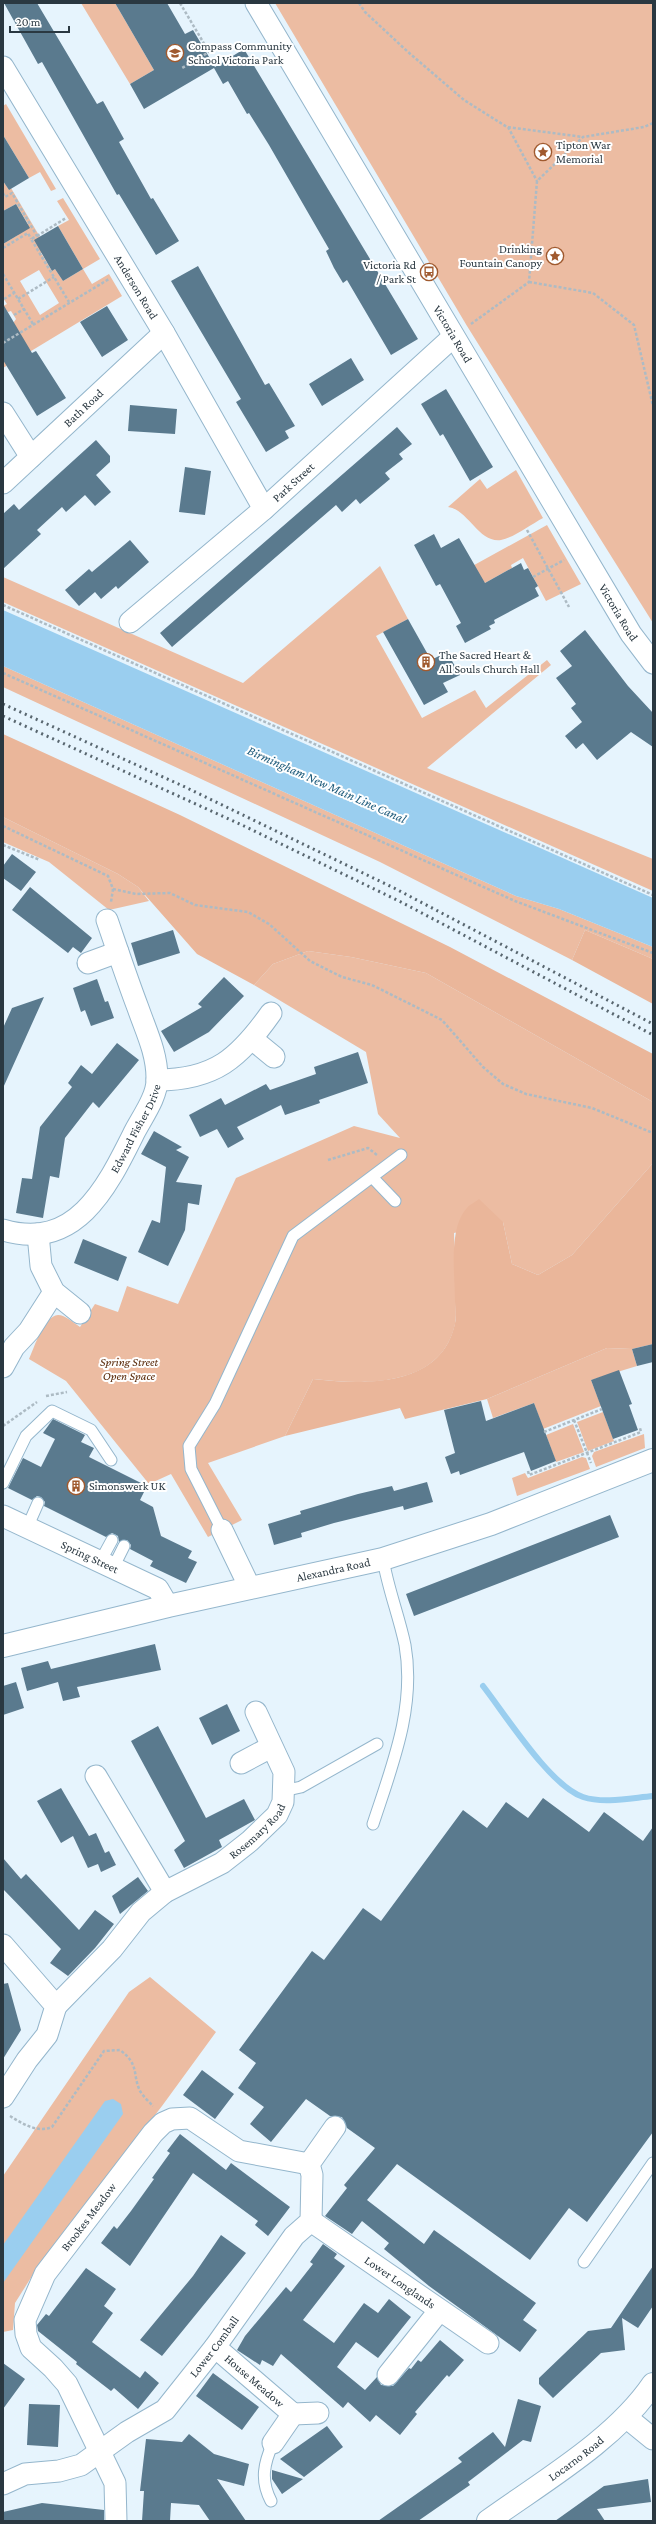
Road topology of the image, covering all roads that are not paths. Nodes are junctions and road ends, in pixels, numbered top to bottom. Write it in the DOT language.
graph roads {
  1 [pos="256,3"];
  2 [pos="3,67"];
  3 [pos="164,333"];
  4 [pos="452,337"];
  5 [pos="3,413"];
  6 [pos="31,457"];
  7 [pos="3,483"];
  8 [pos="264,509"];
  9 [pos="130,622"];
  10 [pos="653,663"];
  11 [pos="107,920"];
  12 [pos="118,952"];
  13 [pos="88,963"];
  14 [pos="271,1014"];
  15 [pos="252,1039"];
  16 [pos="274,1057"];
  17 [pos="158,1080"];
  18 [pos="401,1155"];
  19 [pos="372,1177"];
  20 [pos="394,1201"];
  21 [pos="3,1230"];
  22 [pos="38,1234"];
  23 [pos="54,1292"];
  24 [pos="80,1313"];
  25 [pos="3,1367"];
  26 [pos="111,1460"];
  27 [pos="653,1460"];
  28 [pos="3,1483"];
  29 [pos="38,1503"];
  30 [pos="3,1516"];
  31 [pos="27,1528"];
  32 [pos="222,1530"];
  33 [pos="112,1540"];
  34 [pos="124,1546"];
  35 [pos="383,1560"];
  36 [pos="107,1565"];
  37 [pos="250,1588"];
  38 [pos="168,1606"];
  39 [pos="3,1646"];
  40 [pos="256,1712"];
  41 [pos="377,1744"];
  42 [pos="271,1747"];
  43 [pos="240,1763"];
  44 [pos="96,1776"];
  45 [pos="283,1790"];
  46 [pos="373,1824"];
  47 [pos="165,1892"];
  48 [pos="3,1945"];
  49 [pos="56,2006"];
  50 [pos="3,2097"];
  51 [pos="336,2127"];
  52 [pos="309,2164"];
  53 [pos="653,2164"];
  54 [pos="311,2221"];
  55 [pos="584,2262"];
  56 [pos="438,2311"];
  57 [pos="488,2344"];
  58 [pos="215,2347"];
  59 [pos="388,2375"];
  60 [pos="653,2384"];
  61 [pos="318,2412"];
  62 [pos="293,2414"];
  63 [pos="626,2417"];
  64 [pos="653,2439"];
  65 [pos="273,2443"];
  66 [pos="99,2453"];
  67 [pos="3,2484"];
  68 [pos="272,2501"];
  69 [pos="116,2521"];
  70 [pos="488,2521"];
  1 -- 4 [label="street, Victoria Road"];
  2 -- 3 [label="street, Anderson Road"];
  3 -- 6 [label="street, Bath Road"];
  3 -- 8 [label="street, Anderson Road"];
  4 -- 8 [label="street, Park Street"];
  4 -- 10 [label="street, Victoria Road"];
  5 -- 6 [label="street"];
  6 -- 7 [label="street, Bath Road"];
  8 -- 9 [label="street, Park Street"];
  11 -- 12 [label="street, Edward Fisher Drive"];
  12 -- 13 [label="street"];
  12 -- 17 [label="street, Edward Fisher Drive"];
  14 -- 15 [label="street"];
  15 -- 16 [label="street"];
  15 -- 17 [label="street"];
  17 -- 22 [label="street, Edward Fisher Drive"];
  18 -- 19 [label="lane"];
  19 -- 20 [label="lane"];
  19 -- 32 [label="lane"];
  21 -- 22 [label="street, Edward Fisher Drive"];
  22 -- 23 [label="street"];
  23 -- 24 [label="street"];
  23 -- 25 [label="street"];
  26 -- 28 [label="lane"];
  27 -- 35 [label="main road, Alexandra Road"];
  29 -- 31 [label="lane"];
  30 -- 31 [label="street, Spring Street"];
  31 -- 36 [label="street, Spring Street"];
  32 -- 37 [label="street"];
  33 -- 36 [label="lane"];
  34 -- 36 [label="lane"];
  35 -- 37 [label="main road, Alexandra Road"];
  35 -- 46 [label="lane"];
  36 -- 38 [label="street, Spring Street"];
  37 -- 38 [label="main road, Alexandra Road"];
  38 -- 39 [label="main road, Alexandra Road"];
  40 -- 42 [label="street, Rosemary Road"];
  41 -- 45 [label="lane"];
  42 -- 43 [label="street"];
  42 -- 45 [label="street, Rosemary Road"];
  44 -- 47 [label="street"];
  45 -- 47 [label="street, Rosemary Road"];
  47 -- 49 [label="street, Rosemary Road"];
  48 -- 49 [label="street"];
  49 -- 50 [label="street"];
  51 -- 52 [label="street"];
  52 -- 54 [label="street"];
  52 -- 66 [label="street, Brookes Meadow"];
  53 -- 55 [label="lane"];
  54 -- 56 [label="street, Lower Longlands"];
  54 -- 58 [label="street, Lower Comball"];
  56 -- 57 [label="street, Lower Longlands"];
  56 -- 59 [label="street"];
  58 -- 62 [label="street, House Meadow"];
  58 -- 66 [label="street, Lower Comball"];
  60 -- 63 [label="main road, Locarno Road"];
  61 -- 62 [label="street, House Meadow"];
  62 -- 65 [label="street, House Meadow"];
  63 -- 64 [label="street"];
  63 -- 70 [label="main road, Locarno Road"];
  65 -- 68 [label="lane"];
  66 -- 67 [label="street, Lower Comball"];
  66 -- 69 [label="street, Brookes Meadow"];
}
